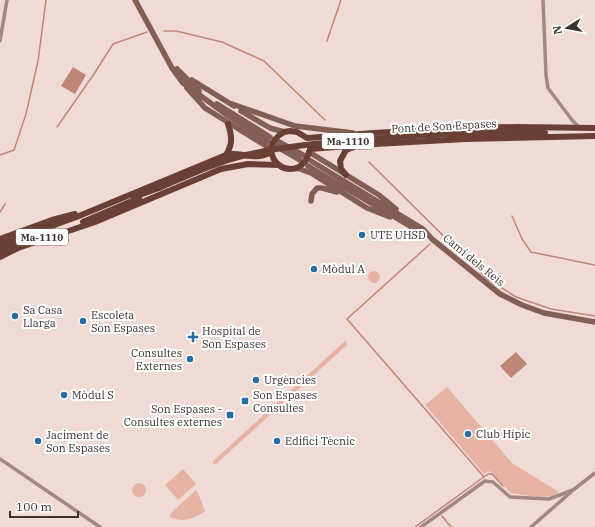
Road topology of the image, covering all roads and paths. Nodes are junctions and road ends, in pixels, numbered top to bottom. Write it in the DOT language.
graph roads {
  1 [pos="7,0"];
  2 [pos="135,0"];
  3 [pos="543,0"];
  4 [pos="0,41"];
  5 [pos="168,60"];
  6 [pos="181,73"];
  7 [pos="183,83"];
  8 [pos="232,104"];
  9 [pos="228,124"];
  10 [pos="581,128"];
  11 [pos="595,129"];
  12 [pos="284,132"];
  13 [pos="545,133"];
  14 [pos="359,134"];
  15 [pos="595,135"];
  16 [pos="304,137"];
  17 [pos="375,144"];
  18 [pos="274,147"];
  19 [pos="306,154"];
  20 [pos="226,155"];
  21 [pos="310,163"];
  22 [pos="278,165"];
  23 [pos="297,168"];
  24 [pos="346,175"];
  25 [pos="158,188"];
  26 [pos="345,195"];
  27 [pos="146,199"];
  28 [pos="311,201"];
  29 [pos="100,207"];
  30 [pos="79,216"];
  31 [pos="402,218"];
  32 [pos="83,222"];
  33 [pos="0,239"];
  34 [pos="0,245"];
  35 [pos="0,251"];
  36 [pos="0,257"];
  37 [pos="595,322"];
  38 [pos="0,458"];
  39 [pos="595,473"];
  40 [pos="573,490"];
  41 [pos="100,527"];
  42 [pos="421,527"];
  43 [pos="531,527"];
  1 -- 4 [label="street"];
  2 -- 5 [label="street"];
  3 -- 10 [label="street"];
  5 -- 6 [label="street"];
  5 -- 7 [label="street"];
  6 -- 7 [label="street"];
  6 -- 8 [label="street"];
  7 -- 9 [label="street"];
  8 -- 12 [label="street"];
  8 -- 14 [label="street"];
  9 -- 18 [label="street"];
  9 -- 20 [label="main road"];
  10 -- 11 [label="main road, Ma-1110"];
  10 -- 14 [label="main road, Ma-1110"];
  11 -- 13 [label="main road, Ma-1110"];
  12 -- 16 [label="main road, Ma-1110"];
  12 -- 18 [label="main road, bridge"];
  13 -- 15 [label="main road, Ma-1110"];
  13 -- 25 [label="main road, Pont de Son Espases / Ma-1110, bridge"];
  14 -- 16 [label="main road, Ma-1110"];
  15 -- 17 [label="main road, Ma-1110"];
  16 -- 19 [label="main road, Ma-1110"];
  17 -- 19 [label="main road, Ma-1110"];
  17 -- 24 [label="main road"];
  18 -- 19 [label="street"];
  18 -- 20 [label="main road, Ma-1110"];
  18 -- 22 [label="main road"];
  19 -- 23 [label="main road, Ma-1110, bridge"];
  19 -- 24 [label="street"];
  20 -- 29 [label="main road, Ma-1110"];
  21 -- 31 [label="street, Camí dels Reis"];
  22 -- 23 [label="main road, Ma-1110"];
  22 -- 27 [label="main road, Ma-1110"];
  23 -- 26 [label="street"];
  24 -- 31 [label="street"];
  25 -- 30 [label="main road, Ma-1110"];
  25 -- 32 [label="main road, Ma-1110"];
  26 -- 28 [label="street"];
  26 -- 31 [label="street"];
  27 -- 32 [label="main road, Ma-1110"];
  27 -- 36 [label="main road"];
  29 -- 30 [label="main road, Ma-1110"];
  29 -- 33 [label="main road"];
  30 -- 34 [label="main road, Ma-1110"];
  31 -- 37 [label="street, Camí dels Reis"];
  32 -- 35 [label="main road, Ma-1110"];
  38 -- 41 [label="street"];
  39 -- 40 [label="street"];
  40 -- 42 [label="street"];
  40 -- 43 [label="street"];
}
